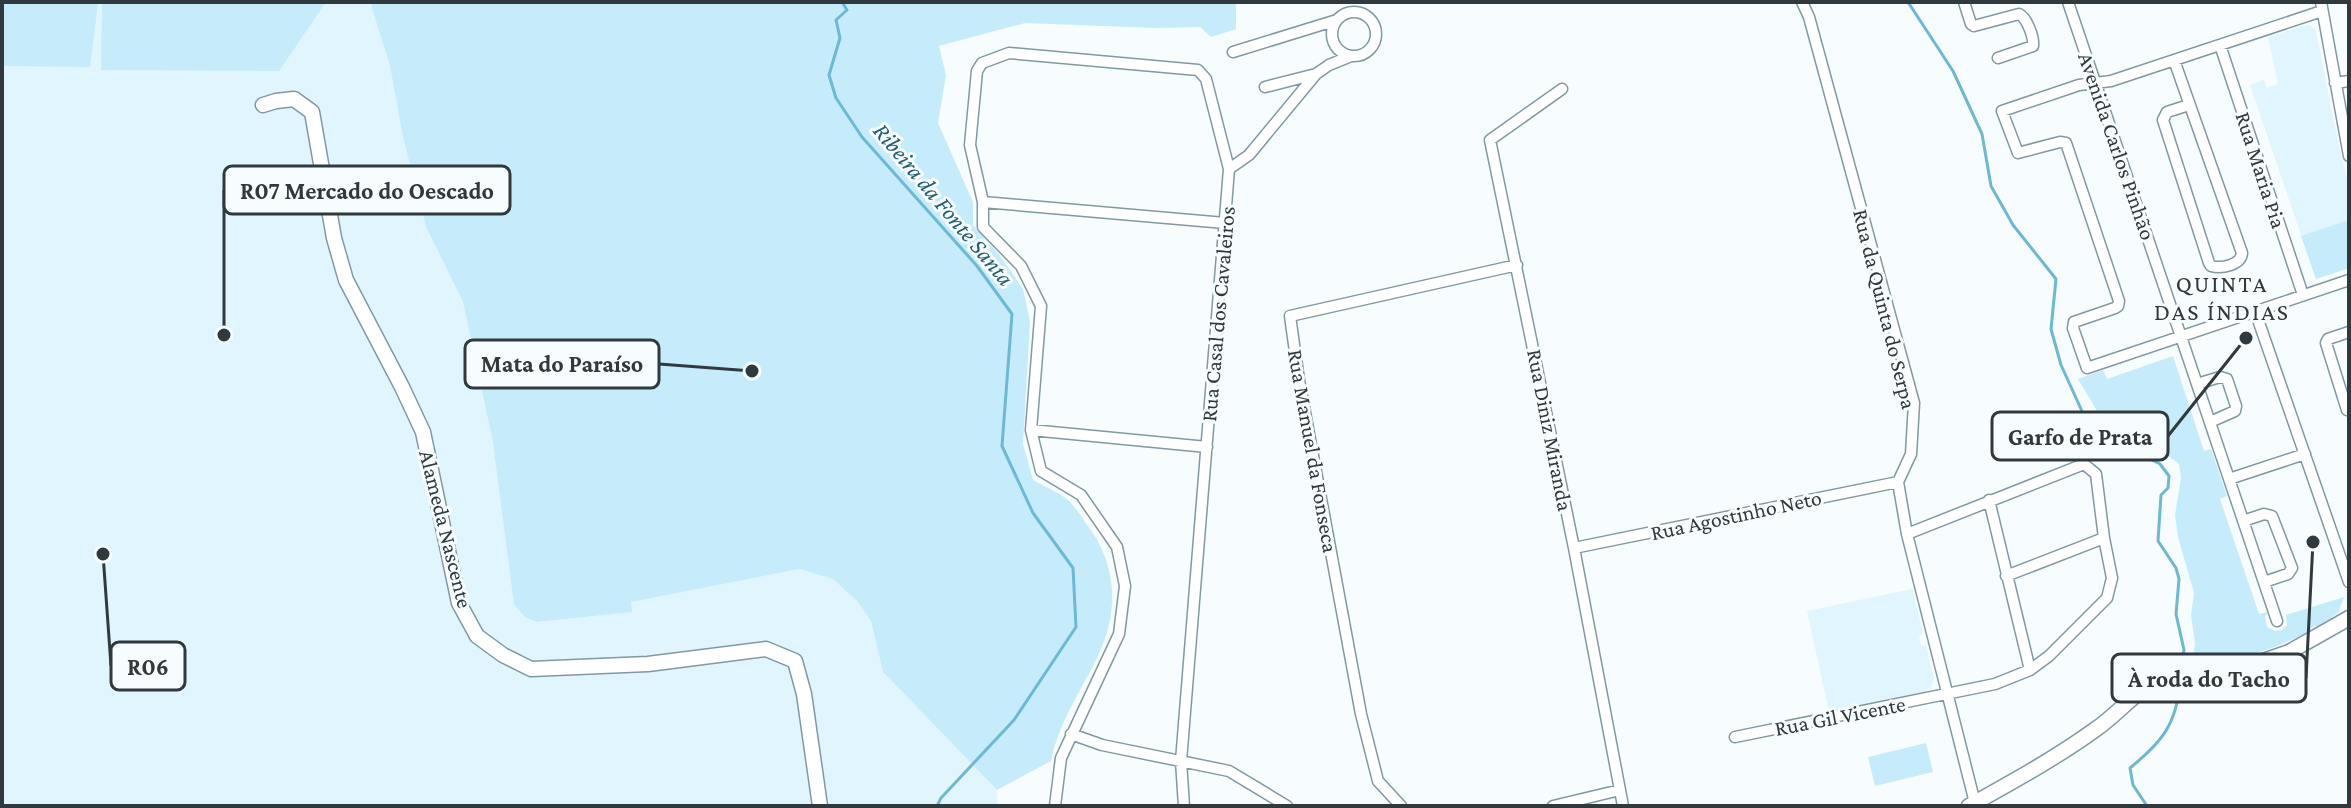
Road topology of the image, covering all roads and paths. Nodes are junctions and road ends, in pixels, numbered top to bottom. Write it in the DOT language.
graph roads {
  1 [pos="1802,2"];
  2 [pos="1964,2"];
  3 [pos="2068,2"];
  4 [pos="2322,6"];
  5 [pos="1361,7"];
  6 [pos="1337,20"];
  7 [pos="2220,45"];
  8 [pos="1233,52"];
  9 [pos="1351,56"];
  10 [pos="1998,58"];
  11 [pos="2174,60"];
  12 [pos="1316,74"];
  13 [pos="2349,81"];
  14 [pos="2096,83"];
  15 [pos="2335,83"];
  16 [pos="1265,87"];
  17 [pos="1562,89"];
  18 [pos="263,105"];
  19 [pos="2189,105"];
  20 [pos="2348,150"];
  21 [pos="1229,169"];
  22 [pos="983,202"];
  23 [pos="1225,223"];
  24 [pos="1517,265"];
  25 [pos="2349,280"];
  26 [pos="2303,295"];
  27 [pos="2255,311"];
  28 [pos="2349,332"];
  29 [pos="2181,336"];
  30 [pos="2197,384"];
  31 [pos="2347,410"];
  32 [pos="2210,422"];
  33 [pos="1031,430"];
  34 [pos="1207,447"];
  35 [pos="2305,454"];
  36 [pos="2229,479"];
  37 [pos="1898,482"];
  38 [pos="1989,500"];
  39 [pos="2243,521"];
  40 [pos="1907,534"];
  41 [pos="2104,538"];
  42 [pos="1574,548"];
  43 [pos="2006,576"];
  44 [pos="2264,582"];
  45 [pos="2349,582"];
  46 [pos="2349,618"];
  47 [pos="2277,621"];
  48 [pos="2030,670"];
  49 [pos="1946,695"];
  50 [pos="1071,734"];
  51 [pos="1735,737"];
  52 [pos="1181,761"];
  53 [pos="1620,790"];
  54 [pos="1972,804"];
  55 [pos="820,806"];
  56 [pos="1055,806"];
  57 [pos="1184,806"];
  58 [pos="1287,806"];
  59 [pos="1401,806"];
  60 [pos="1553,806"];
  61 [pos="1623,806"];
  1 -- 37 [label="street, Rua da Quinta do Serpa"];
  2 -- 10 [label="street"];
  3 -- 14 [label="street, Avenida Carlos Pinhão"];
  4 -- 7 [label="street"];
  4 -- 15 [label="street"];
  5 -- 6 [label="street"];
  5 -- 9 [label="street"];
  6 -- 8 [label="street"];
  6 -- 9 [label="street"];
  7 -- 11 [label="street"];
  7 -- 26 [label="street, Rua Maria Pia"];
  9 -- 12 [label="street"];
  11 -- 14 [label="street"];
  11 -- 19 [label="street"];
  12 -- 16 [label="street"];
  12 -- 21 [label="street"];
  13 -- 15 [label="street"];
  14 -- 29 [label="street, Avenida Carlos Pinhão"];
  14 -- 29 [label="street"];
  15 -- 20 [label="street"];
  17 -- 24 [label="street, Rua Diniz Miranda"];
  18 -- 55 [label="street, Alameda Nascente"];
  19 -- 19 [label="street"];
  21 -- 22 [label="street, Rua Casal dos Cavaleiros"];
  21 -- 23 [label="street, Rua Casal dos Cavaleiros"];
  22 -- 23 [label="street"];
  22 -- 33 [label="street"];
  23 -- 34 [label="street, Rua Casal dos Cavaleiros"];
  24 -- 42 [label="street, Rua Diniz Miranda"];
  24 -- 59 [label="street, Rua Manuel da Fonseca"];
  25 -- 26 [label="street"];
  26 -- 27 [label="street"];
  27 -- 29 [label="street"];
  27 -- 35 [label="street"];
  28 -- 31 [label="street"];
  29 -- 30 [label="street, Avenida Carlos Pinhão"];
  30 -- 32 [label="street, Avenida Carlos Pinhão"];
  30 -- 32 [label="street"];
  32 -- 36 [label="street, Avenida Carlos Pinhão"];
  33 -- 34 [label="street"];
  33 -- 50 [label="street"];
  34 -- 52 [label="street, Rua Casal dos Cavaleiros"];
  35 -- 36 [label="street"];
  35 -- 45 [label="street"];
  36 -- 39 [label="street, Avenida Carlos Pinhão"];
  37 -- 40 [label="street, Rua da Quinta do Serpa"];
  37 -- 42 [label="street, Rua Agostinho Neto"];
  38 -- 40 [label="street"];
  38 -- 41 [label="street, Rua Gil Vicente"];
  38 -- 43 [label="street"];
  39 -- 44 [label="street, Avenida Carlos Pinhão"];
  39 -- 44 [label="street"];
  40 -- 49 [label="street, Rua da Quinta do Serpa"];
  41 -- 43 [label="street"];
  41 -- 48 [label="street, Rua Gil Vicente"];
  42 -- 53 [label="street, Rua Diniz Miranda"];
  43 -- 48 [label="street"];
  44 -- 47 [label="street, Avenida Carlos Pinhão"];
  46 -- 54 [label="street"];
  48 -- 49 [label="street, Rua Gil Vicente"];
  49 -- 51 [label="street, Rua Gil Vicente"];
  49 -- 54 [label="street, Rua da Quinta do Serpa"];
  50 -- 52 [label="street"];
  50 -- 56 [label="street"];
  52 -- 57 [label="street, Rua Casal dos Cavaleiros"];
  52 -- 58 [label="street"];
  53 -- 60 [label="street"];
  53 -- 61 [label="street, Rua Diniz Miranda"];
}
